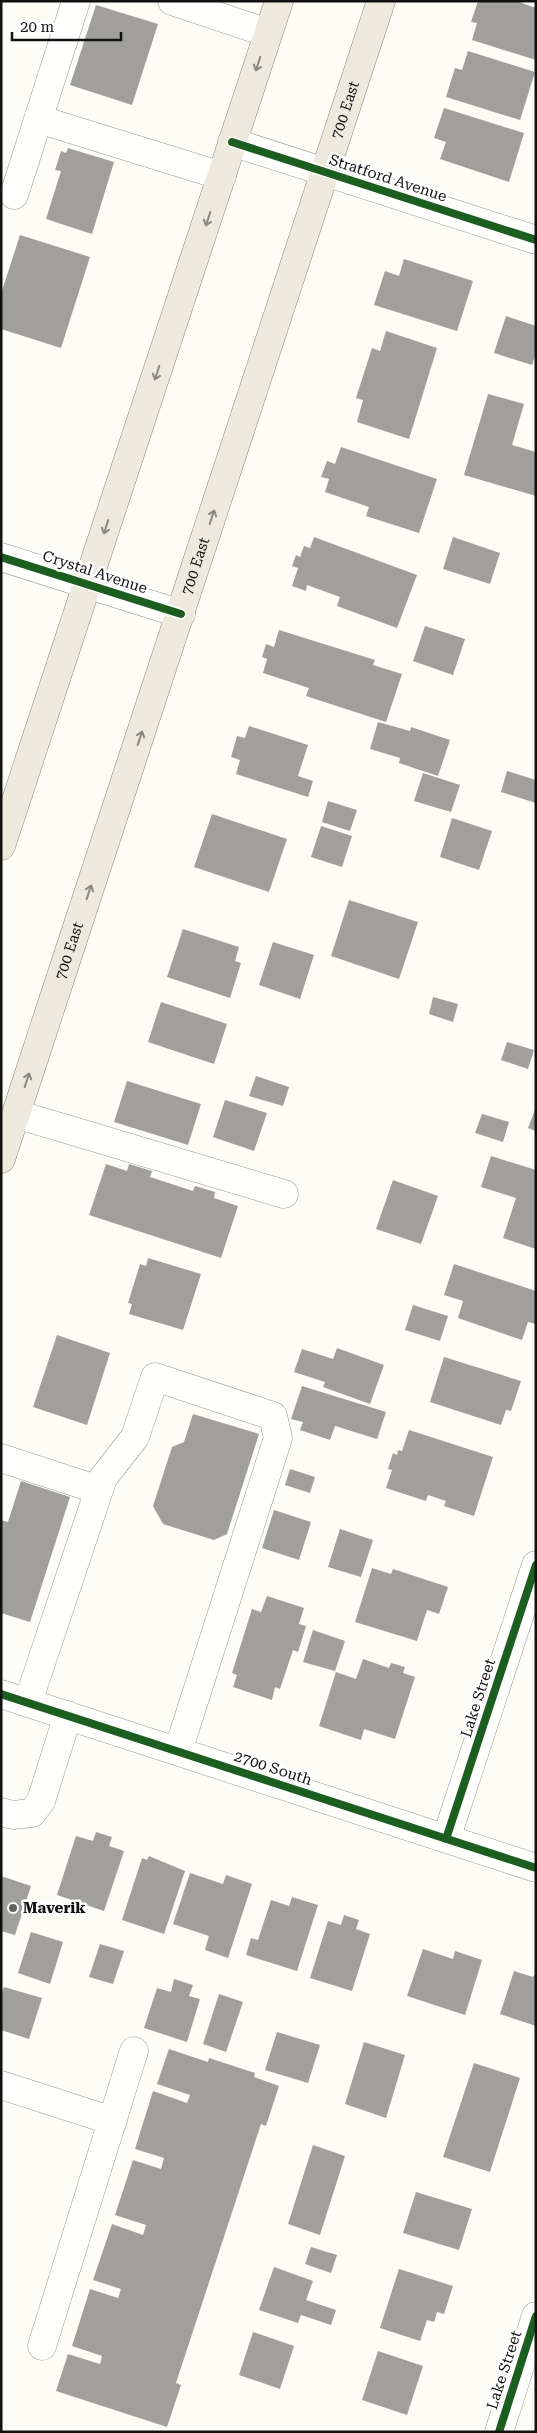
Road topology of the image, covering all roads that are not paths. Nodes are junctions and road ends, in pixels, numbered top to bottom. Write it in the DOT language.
graph roads {
  1 [pos="76,1"];
  2 [pos="172,1"];
  3 [pos="279,1"];
  4 [pos="381,1"];
  5 [pos="268,33"];
  6 [pos="38,119"];
  7 [pos="232,142"];
  8 [pos="325,172"];
  9 [pos="222,176"];
  10 [pos="14,195"];
  11 [pos="536,240"];
  12 [pos="1,557"];
  13 [pos="87,584"];
  14 [pos="180,614"];
  15 [pos="1,846"];
  16 [pos="16,1114"];
  17 [pos="1,1159"];
  18 [pos="284,1194"];
  19 [pos="1,1458"];
  20 [pos="99,1490"];
  21 [pos="536,1565"];
  22 [pos="1,1694"];
  23 [pos="28,1702"];
  24 [pos="68,1715"];
  25 [pos="178,1751"];
  26 [pos="1,1812"];
  27 [pos="446,1839"];
  28 [pos="536,1868"];
  29 [pos="134,2051"];
  30 [pos="1,2085"];
  31 [pos="112,2121"];
  32 [pos="536,2316"];
  33 [pos="42,2346"];
  34 [pos="498,2432"];
  1 -- 6 [label="street"];
  2 -- 5 [label="street"];
  3 -- 5 [label="main road"];
  4 -- 8 [label="main road, 700 East"];
  5 -- 7 [label="main road, one-way"];
  6 -- 9 [label="street"];
  6 -- 10 [label="street"];
  7 -- 8 [label="street, Stratford Avenue"];
  7 -- 9 [label="main road"];
  8 -- 11 [label="street, Stratford Avenue"];
  14 -- 8 [label="main road, 700 East, one-way"];
  9 -- 13 [label="main road, one-way"];
  12 -- 13 [label="street, Crystal Avenue"];
  13 -- 14 [label="street, Crystal Avenue"];
  13 -- 15 [label="main road"];
  16 -- 14 [label="main road, 700 East, one-way"];
  16 -- 17 [label="main road, 700 East"];
  16 -- 18 [label="street"];
  19 -- 20 [label="street"];
  20 -- 23 [label="street"];
  20 -- 25 [label="street"];
  21 -- 27 [label="street, Lake Street"];
  22 -- 23 [label="street, 2700 South"];
  23 -- 24 [label="street, 2700 South"];
  24 -- 25 [label="street, 2700 South"];
  24 -- 26 [label="street"];
  25 -- 27 [label="street, 2700 South"];
  27 -- 28 [label="street, 2700 South"];
  29 -- 31 [label="street"];
  30 -- 31 [label="street"];
  31 -- 33 [label="street"];
  32 -- 34 [label="street, Lake Street"];
}
